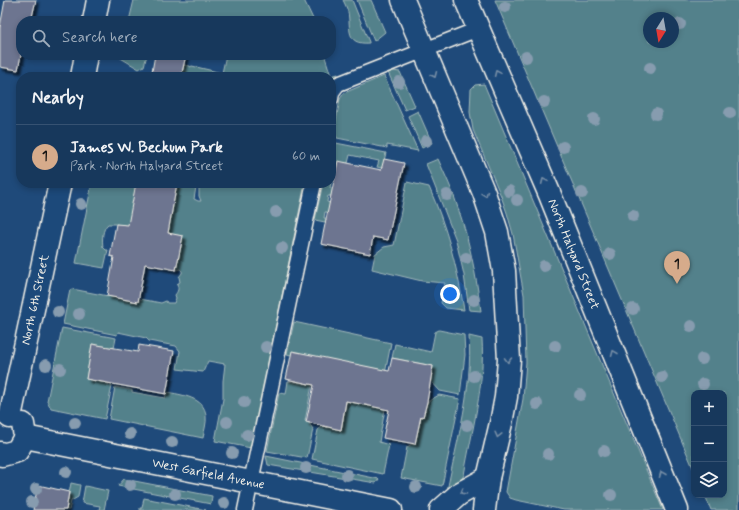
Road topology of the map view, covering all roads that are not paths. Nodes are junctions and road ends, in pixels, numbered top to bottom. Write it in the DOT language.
graph roads {
  1 [pos="98,0"];
  2 [pos="403,0"];
  3 [pos="466,0"];
  4 [pos="95,16"];
  5 [pos="478,29"];
  6 [pos="424,50"];
  7 [pos="85,60"];
  8 [pos="83,72"];
  9 [pos="336,87"];
  10 [pos="59,188"];
  11 [pos="313,188"];
  12 [pos="5,417"];
  13 [pos="25,437"];
  14 [pos="1,458"];
  15 [pos="488,478"];
  16 [pos="251,483"];
  17 [pos="245,510"];
  18 [pos="391,510"];
  19 [pos="441,510"];
  20 [pos="484,510"];
  21 [pos="677,510"];
  1 -- 4 [label="main road"];
  2 -- 6 [label="main road"];
  3 -- 5 [label="main road, North Halyard Street"];
  5 -- 6 [label="lane"];
  21 -- 5 [label="main road, North Halyard Street, one-way"];
  6 -- 9 [label="lane"];
  6 -- 15 [label="main road, one-way"];
  7 -- 8 [label="main road"];
  10 -- 12 [label="main road, North 6th Street"];
  11 -- 16 [label="lane"];
  12 -- 13 [label="main road"];
  13 -- 14 [label="main road"];
  13 -- 16 [label="main road, West Garfield Avenue"];
  15 -- 19 [label="main road, one-way"];
  15 -- 20 [label="main road"];
  16 -- 17 [label="lane"];
  16 -- 18 [label="main road, West Garfield Avenue"];
}
